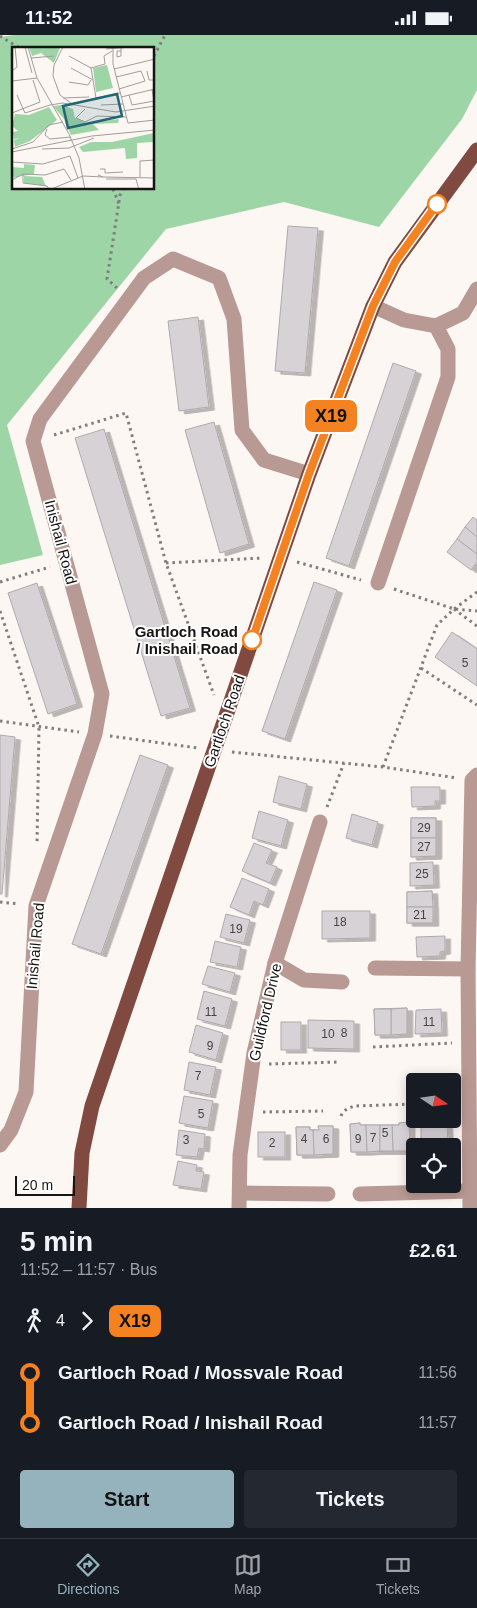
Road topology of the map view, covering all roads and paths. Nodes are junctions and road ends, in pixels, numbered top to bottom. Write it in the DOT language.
graph roads {
  1 [pos="165,35"];
  2 [pos="0,36"];
  3 [pos="18,47"];
  4 [pos="155,54"];
  5 [pos="477,150"];
  6 [pos="113,190"];
  7 [pos="122,190"];
  8 [pos="119,205"];
  9 [pos="477,289"];
  10 [pos="129,298"];
  11 [pos="373,306"];
  12 [pos="436,325"];
  13 [pos="33,441"];
  14 [pos="309,474"];
  15 [pos="281,557"];
  16 [pos="66,562"];
  17 [pos="166,563"];
  18 [pos="0,582"];
  19 [pos="378,583"];
  20 [pos="477,591"];
  21 [pos="454,609"];
  22 [pos="0,611"];
  23 [pos="477,611"];
  24 [pos="477,626"];
  25 [pos="421,668"];
  26 [pos="477,705"];
  27 [pos="0,721"];
  28 [pos="224,722"];
  29 [pos="39,727"];
  30 [pos="95,734"];
  31 [pos="214,750"];
  32 [pos="344,763"];
  33 [pos="383,767"];
  34 [pos="474,777"];
  35 [pos="474,796"];
  36 [pos="320,822"];
  37 [pos="37,846"];
  38 [pos="0,902"];
  39 [pos="36,906"];
  40 [pos="275,963"];
  41 [pos="375,969"];
  42 [pos="468,969"];
  43 [pos="342,982"];
  44 [pos="468,1043"];
  45 [pos="373,1047"];
  46 [pos="339,1062"];
  47 [pos="252,1064"];
  48 [pos="406,1103"];
  49 [pos="323,1111"];
  50 [pos="246,1112"];
  51 [pos="341,1116"];
  52 [pos="0,1145"];
  53 [pos="470,1191"];
  54 [pos="360,1193"];
  55 [pos="328,1194"];
  56 [pos="239,1201"];
  57 [pos="79,1208"];
  58 [pos="470,1208"];
  1 -- 4 [label="path"];
  2 -- 3 [label="path"];
  5 -- 11 [label="main road, Gartloch Road"];
  6 -- 8 [label="path"];
  7 -- 8 [label="path"];
  8 -- 10 [label="path"];
  9 -- 12 [label="street"];
  10 -- 13 [label="street"];
  10 -- 14 [label="street"];
  11 -- 12 [label="street"];
  11 -- 14 [label="main road, Gartloch Road"];
  12 -- 19 [label="street"];
  13 -- 16 [label="street, Inishail Road"];
  13 -- 17 [label="path"];
  14 -- 15 [label="main road, Gartloch Road"];
  15 -- 17 [label="path"];
  15 -- 19 [label="path"];
  15 -- 28 [label="main road, Gartloch Road"];
  16 -- 18 [label="path"];
  16 -- 30 [label="street, Inishail Road"];
  17 -- 28 [label="path"];
  19 -- 21 [label="path"];
  20 -- 21 [label="path"];
  21 -- 23 [label="path"];
  21 -- 24 [label="path"];
  21 -- 25 [label="path"];
  22 -- 29 [label="path"];
  25 -- 26 [label="path"];
  25 -- 33 [label="path"];
  27 -- 29 [label="path"];
  28 -- 31 [label="main road, Gartloch Road"];
  29 -- 30 [label="path"];
  29 -- 37 [label="path"];
  30 -- 31 [label="path"];
  30 -- 39 [label="street, Inishail Road"];
  31 -- 32 [label="path"];
  31 -- 57 [label="main road, Gartloch Road"];
  32 -- 33 [label="path"];
  32 -- 36 [label="path"];
  33 -- 34 [label="path"];
  34 -- 35 [label="street"];
  35 -- 42 [label="street"];
  36 -- 40 [label="street, Guildford Drive"];
  38 -- 39 [label="path"];
  39 -- 52 [label="street, Inishail Road"];
  40 -- 43 [label="street"];
  40 -- 47 [label="street, Guildford Drive"];
  41 -- 42 [label="street"];
  42 -- 44 [label="street"];
  44 -- 45 [label="path"];
  44 -- 53 [label="street"];
  46 -- 47 [label="path"];
  47 -- 50 [label="street, Guildford Drive"];
  48 -- 51 [label="path"];
  49 -- 50 [label="path"];
  50 -- 56 [label="street, Guildford Drive"];
  53 -- 54 [label="street"];
  53 -- 58 [label="street"];
  55 -- 56 [label="street"];
}
